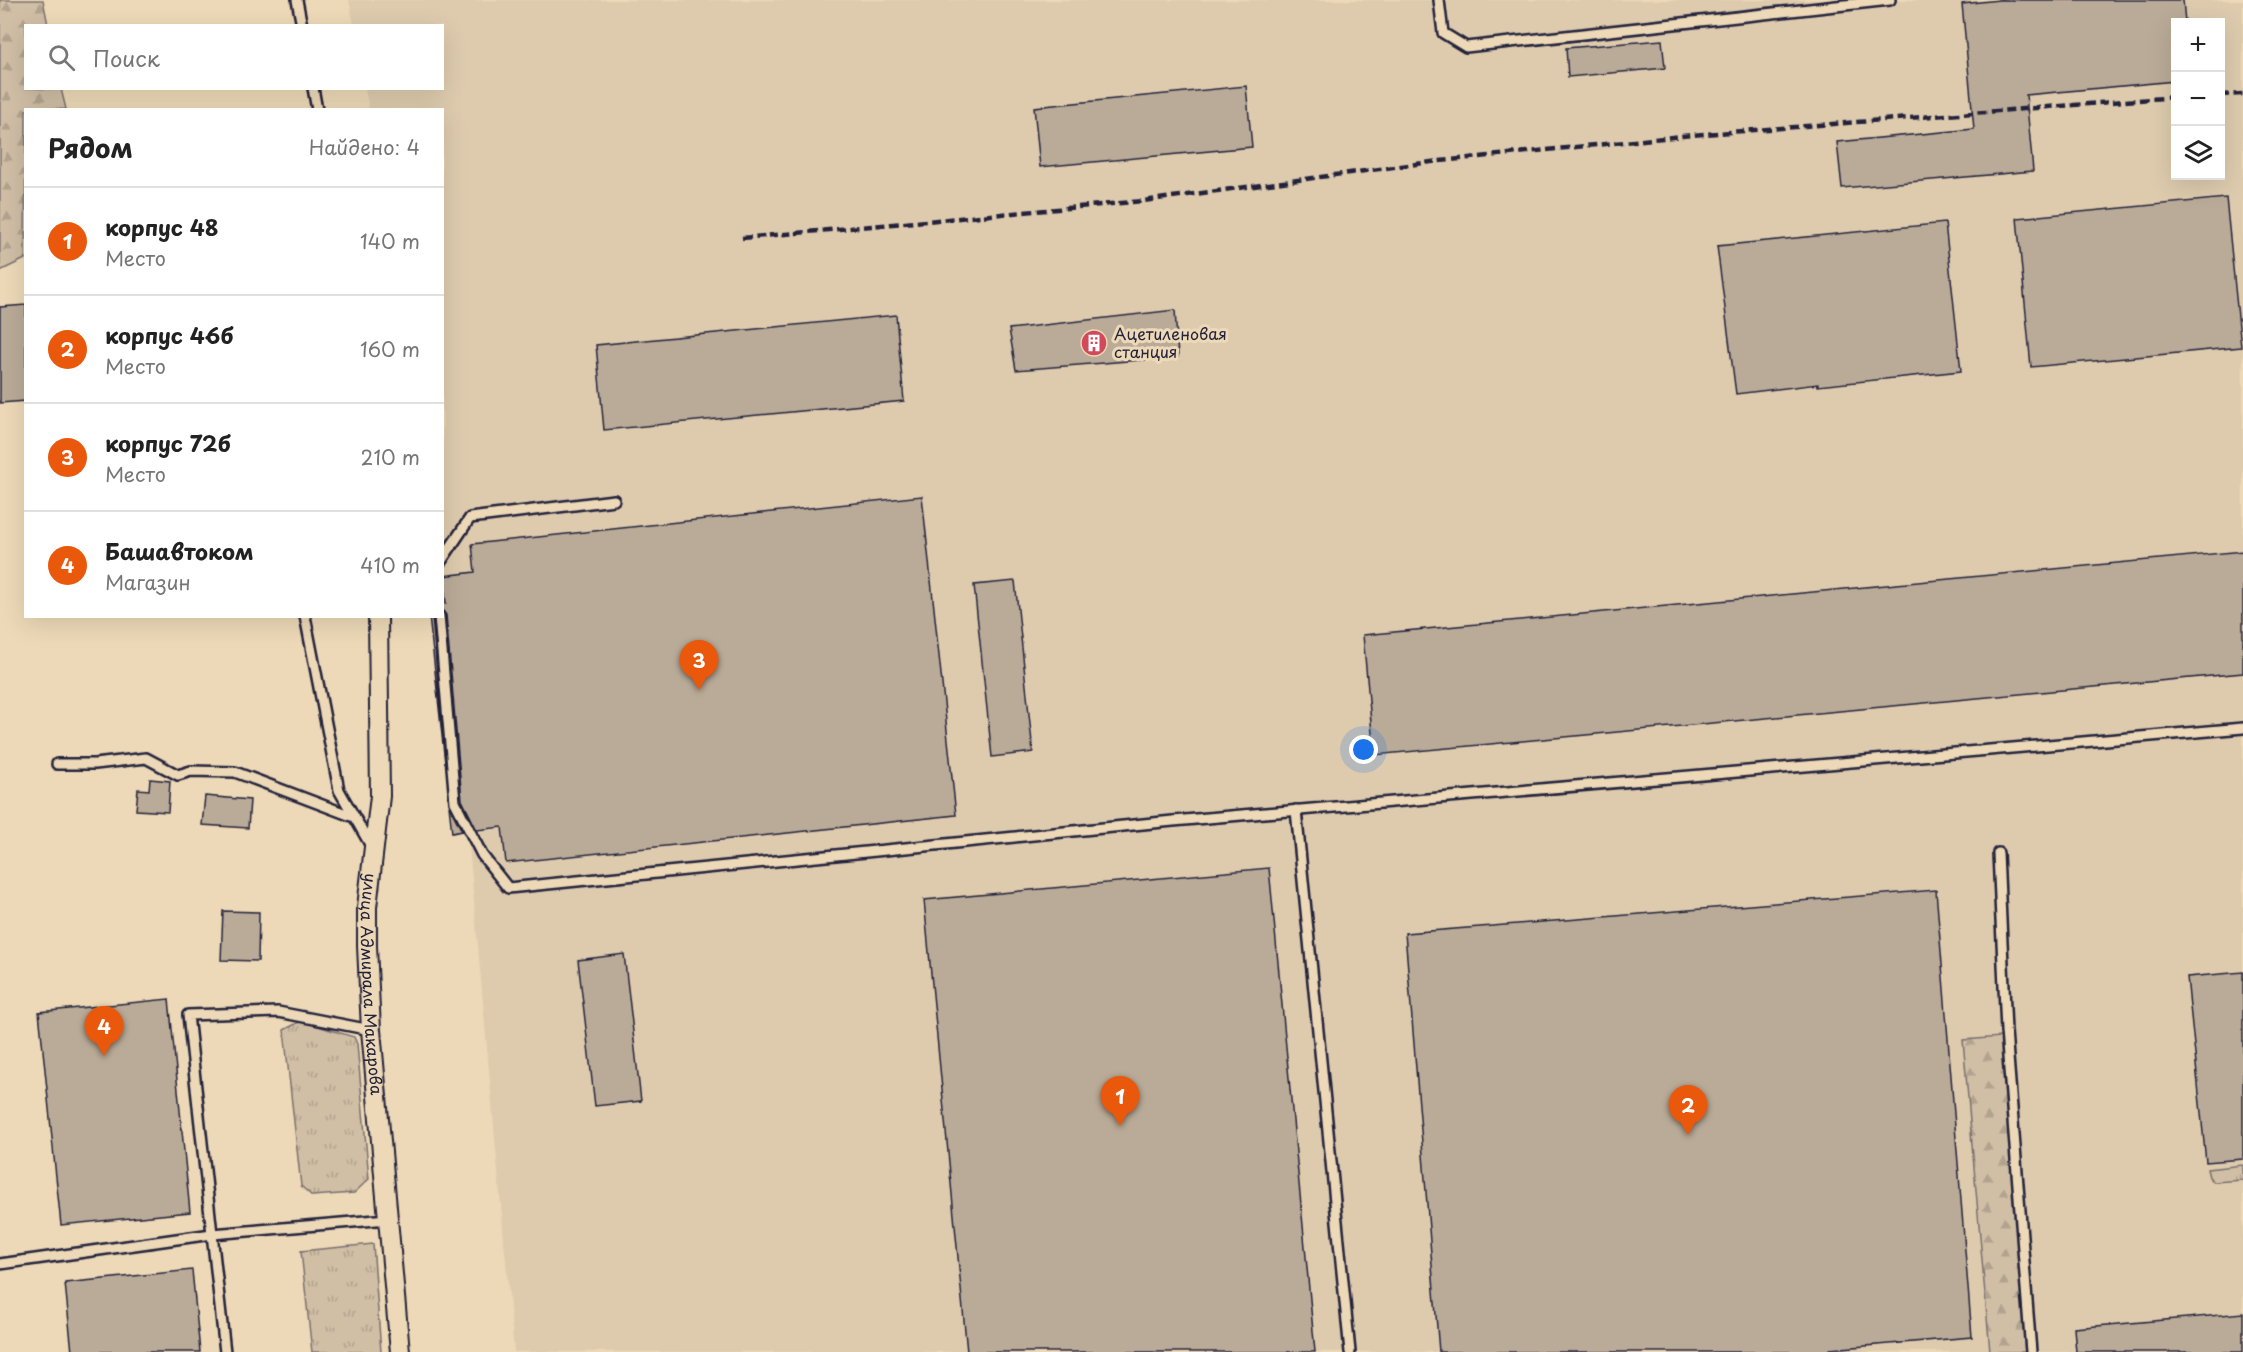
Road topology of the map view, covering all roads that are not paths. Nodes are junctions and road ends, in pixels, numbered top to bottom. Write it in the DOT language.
graph roads {
  1 [pos="297,0"];
  2 [pos="1439,0"];
  3 [pos="1890,0"];
  4 [pos="302,24"];
  5 [pos="313,90"];
  6 [pos="317,108"];
  7 [pos="614,500"];
  8 [pos="444,557"];
  9 [pos="305,618"];
  10 [pos="378,618"];
  11 [pos="439,618"];
  12 [pos="2243,728"];
  13 [pos="57,764"];
  14 [pos="1296,810"];
  15 [pos="354,817"];
  16 [pos="374,851"];
  17 [pos="1998,853"];
  18 [pos="371,1030"];
  19 [pos="388,1220"];
  20 [pos="212,1234"];
  21 [pos="0,1264"];
  22 [pos="225,1352"];
  23 [pos="400,1352"];
  24 [pos="1350,1352"];
  25 [pos="2031,1352"];
  1 -- 4 [label="lane"];
  2 -- 3 [label="lane"];
  5 -- 6 [label="lane"];
  7 -- 8 [label="lane"];
  9 -- 15 [label="lane"];
  10 -- 16 [label="street, улица Адмирала Макарова"];
  11 -- 14 [label="lane"];
  12 -- 14 [label="lane"];
  13 -- 15 [label="lane"];
  14 -- 24 [label="lane"];
  15 -- 16 [label="lane"];
  16 -- 18 [label="street, улица Адмирала Макарова"];
  17 -- 25 [label="lane"];
  18 -- 19 [label="street, улица Адмирала Макарова"];
  18 -- 20 [label="lane"];
  19 -- 20 [label="lane"];
  19 -- 23 [label="street, улица Адмирала Макарова"];
  20 -- 21 [label="lane"];
  20 -- 22 [label="lane"];
}
